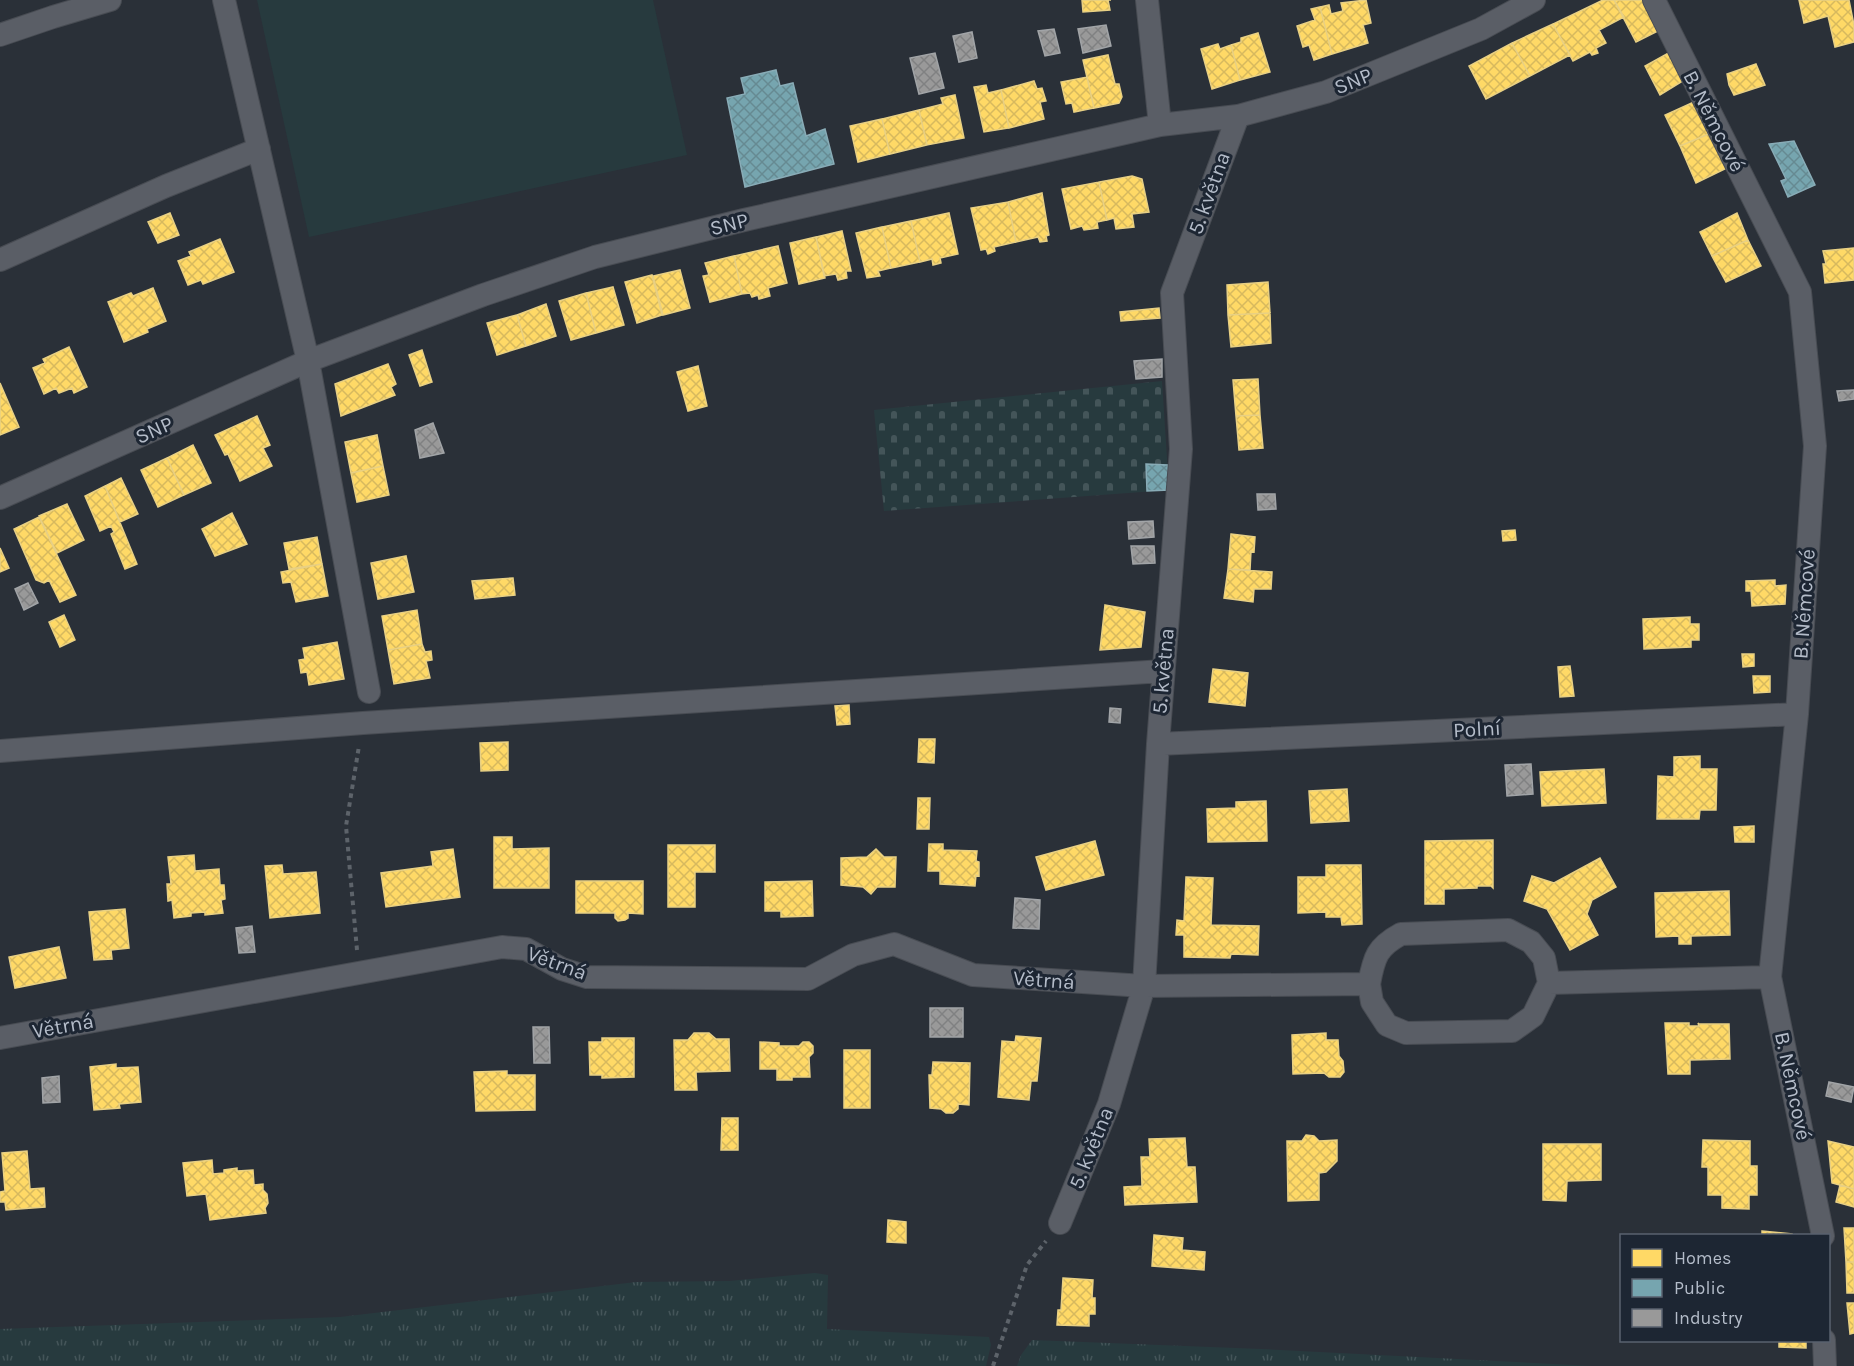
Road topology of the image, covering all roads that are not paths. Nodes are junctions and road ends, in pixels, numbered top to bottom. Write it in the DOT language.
graph roads {
  1 [pos="110,0"];
  2 [pos="224,0"];
  3 [pos="1147,0"];
  4 [pos="1534,0"];
  5 [pos="1654,0"];
  6 [pos="0,35"];
  7 [pos="1238,116"];
  8 [pos="1160,125"];
  9 [pos="259,149"];
  10 [pos="0,260"];
  11 [pos="308,361"];
  12 [pos="0,498"];
  13 [pos="1163,671"];
  14 [pos="369,692"];
  15 [pos="1797,714"];
  16 [pos="1158,744"];
  17 [pos="0,751"];
  18 [pos="1770,977"];
  19 [pos="1549,983"];
  20 [pos="1369,984"];
  21 [pos="1144,986"];
  22 [pos="0,1038"];
  23 [pos="1060,1223"];
  24 [pos="1823,1234"];
  25 [pos="1824,1342"];
  26 [pos="1825,1366"];
  1 -- 6 [label="street"];
  2 -- 9 [label="street"];
  3 -- 8 [label="street"];
  4 -- 7 [label="street, SNP"];
  5 -- 15 [label="street, B. Němcové"];
  7 -- 8 [label="street, SNP"];
  7 -- 13 [label="street, 5. května"];
  8 -- 11 [label="street, SNP"];
  9 -- 10 [label="street"];
  9 -- 11 [label="street"];
  11 -- 12 [label="street, SNP"];
  11 -- 14 [label="street"];
  13 -- 16 [label="street, 5. května"];
  13 -- 17 [label="street"];
  15 -- 16 [label="street, Polní"];
  15 -- 18 [label="street, B. Němcové"];
  16 -- 21 [label="street, 5. května"];
  18 -- 19 [label="street"];
  18 -- 24 [label="street, B. Němcové"];
  19 -- 20 [label="street"];
  19 -- 20 [label="street"];
  20 -- 21 [label="street"];
  21 -- 22 [label="street, Větrná"];
  21 -- 23 [label="street, 5. května"];
  25 -- 26 [label="street"];
}
